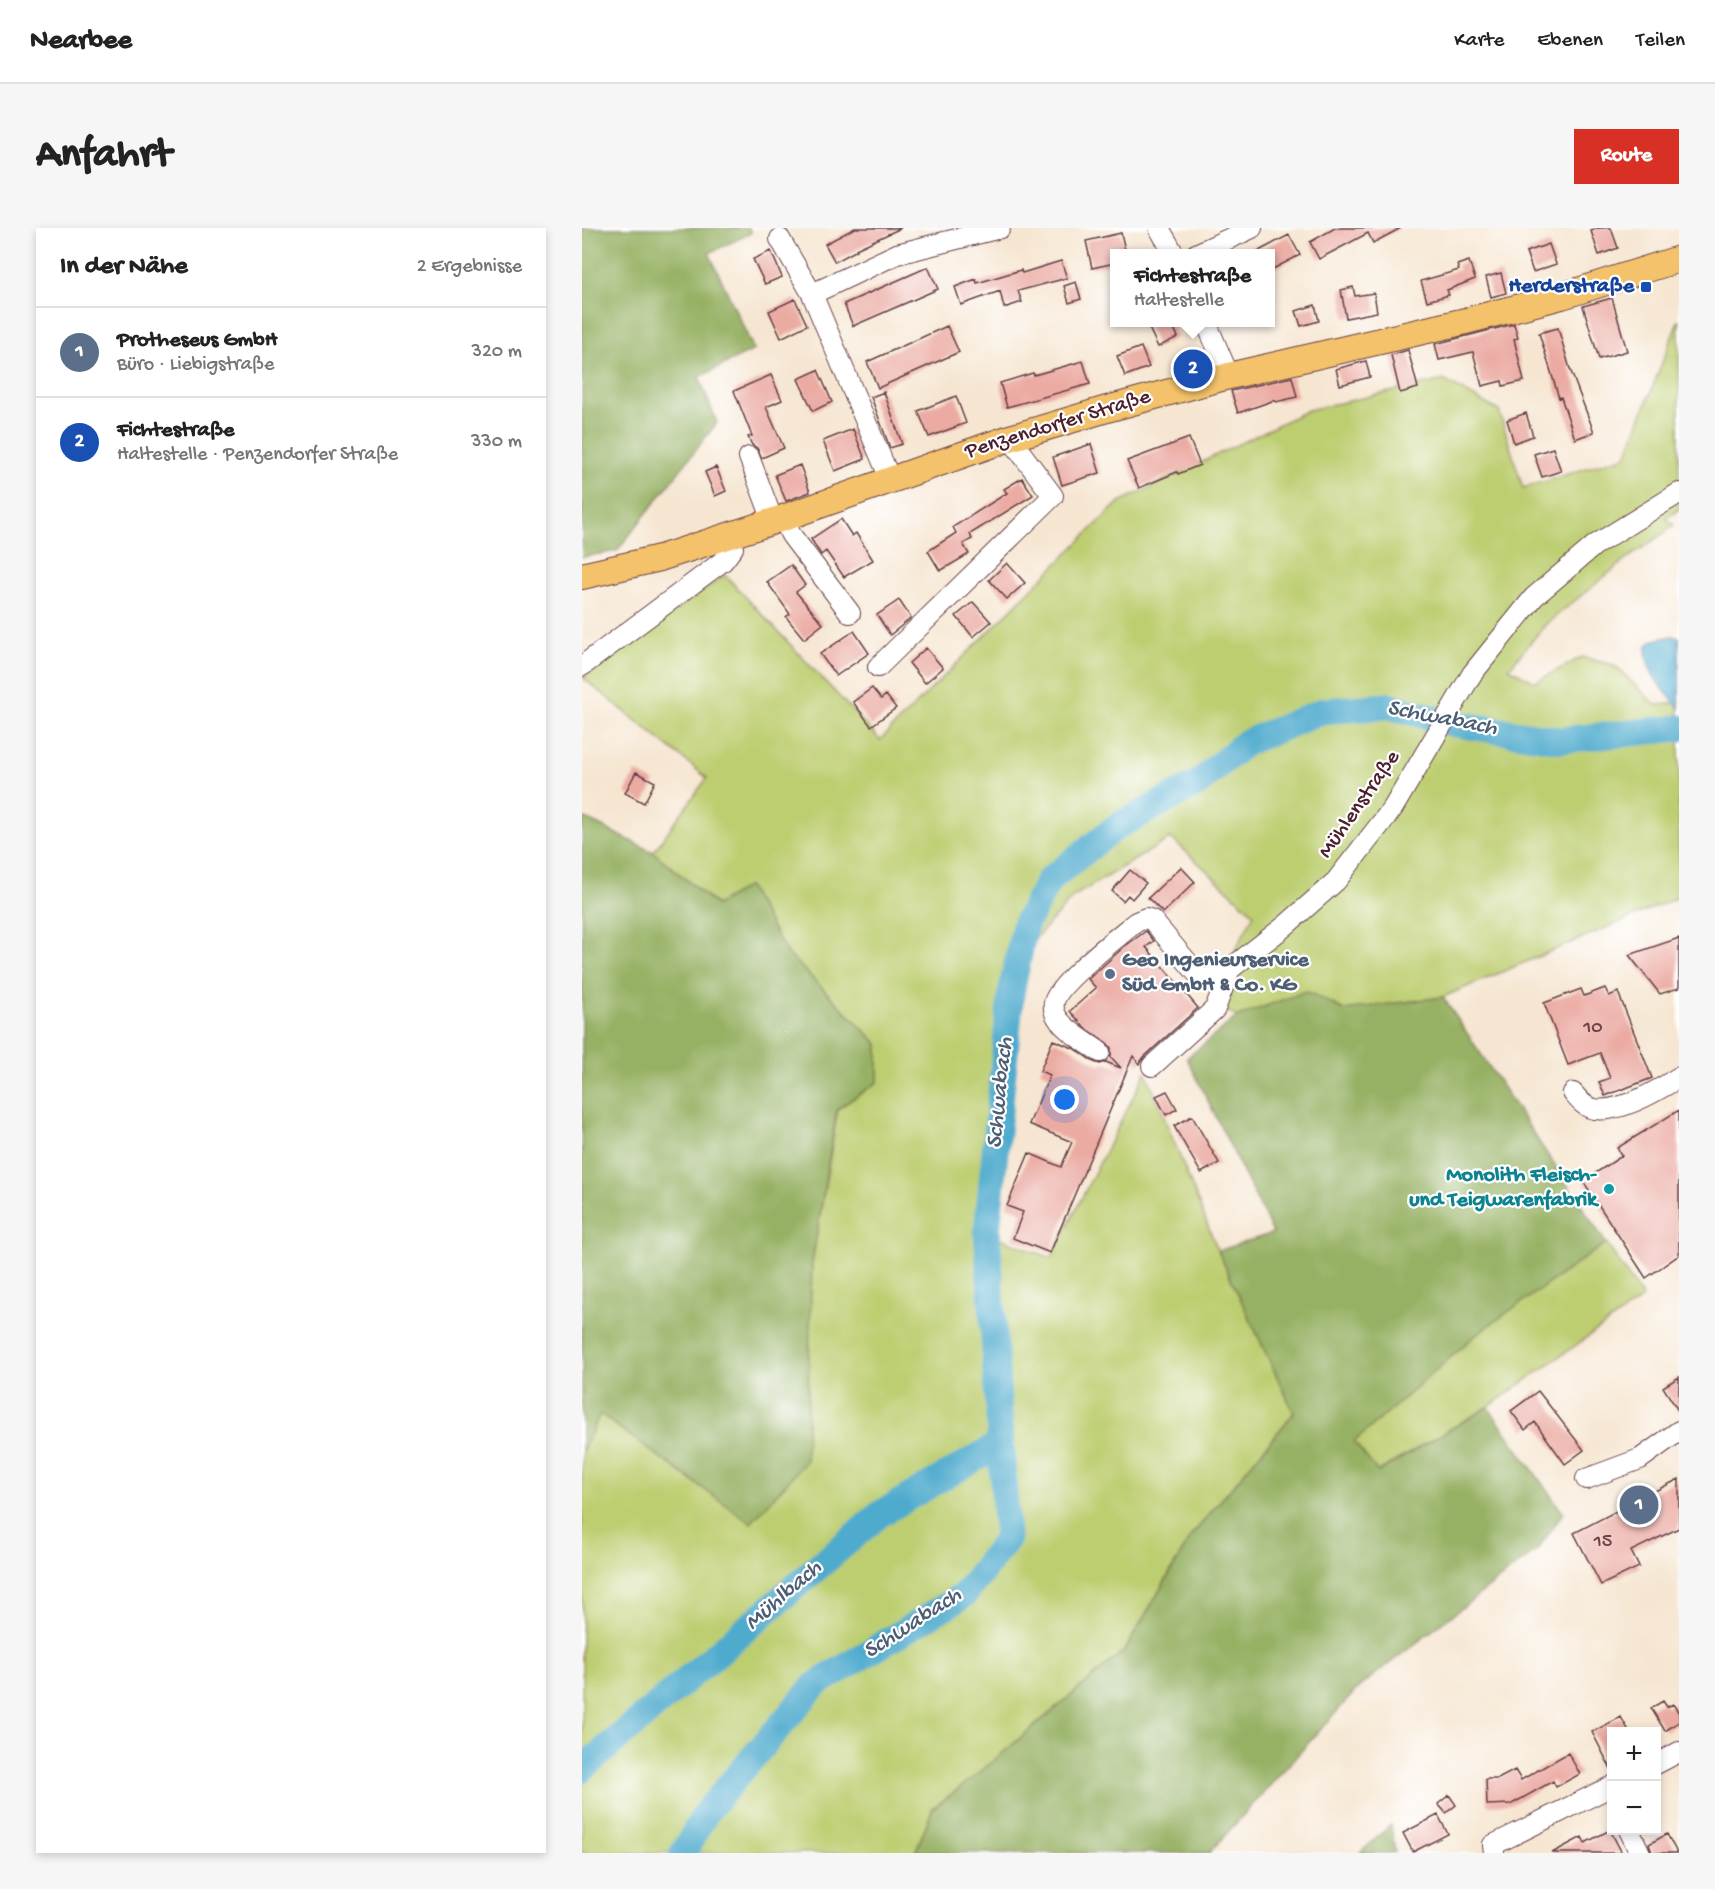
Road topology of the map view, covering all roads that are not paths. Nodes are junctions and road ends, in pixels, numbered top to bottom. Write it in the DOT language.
graph roads {
  1 [pos="1000,228"];
  2 [pos="1160,228"];
  3 [pos="1252,228"];
  4 [pos="780,239"];
  5 [pos="1171,249"];
  6 [pos="1207,249"];
  7 [pos="1679,260"];
  8 [pos="813,294"];
  9 [pos="1208,327"];
  10 [pos="1229,376"];
  11 [pos="1010,438"];
  12 [pos="750,457"];
  13 [pos="890,478"];
  14 [pos="1679,493"];
  15 [pos="778,519"];
  16 [pos="731,535"];
  17 [pos="582,576"];
  18 [pos="850,614"];
  19 [pos="582,666"];
  20 [pos="878,667"];
  21 [pos="1230,969"];
  22 [pos="1100,1052"];
  23 [pos="1152,1066"];
  24 [pos="1679,1077"];
  25 [pos="1572,1093"];
  26 [pos="1679,1431"];
  27 [pos="1586,1479"];
  28 [pos="1679,1752"];
  29 [pos="1661,1761"];
  30 [pos="1607,1791"];
  31 [pos="1631,1835"];
  32 [pos="1494,1853"];
  33 [pos="1640,1853"];
  1 -- 8 [label="street"];
  2 -- 5 [label="street"];
  3 -- 6 [label="street"];
  4 -- 8 [label="street"];
  7 -- 10 [label="main road, Penzendorfer Straße"];
  8 -- 13 [label="street"];
  9 -- 10 [label="street"];
  10 -- 11 [label="main road, Penzendorfer Straße"];
  11 -- 13 [label="main road, Penzendorfer Straße"];
  11 -- 20 [label="street"];
  12 -- 15 [label="street"];
  13 -- 15 [label="main road, Penzendorfer Straße"];
  14 -- 21 [label="street, Mühlenstraße"];
  15 -- 16 [label="main road, Penzendorfer Straße"];
  15 -- 18 [label="street"];
  16 -- 17 [label="main road, Penzendorfer Straße"];
  16 -- 19 [label="street"];
  21 -- 22 [label="street"];
  21 -- 23 [label="street"];
  24 -- 25 [label="street"];
  26 -- 27 [label="street"];
  28 -- 29 [label="street"];
  30 -- 32 [label="street"];
  31 -- 33 [label="street"];
}
